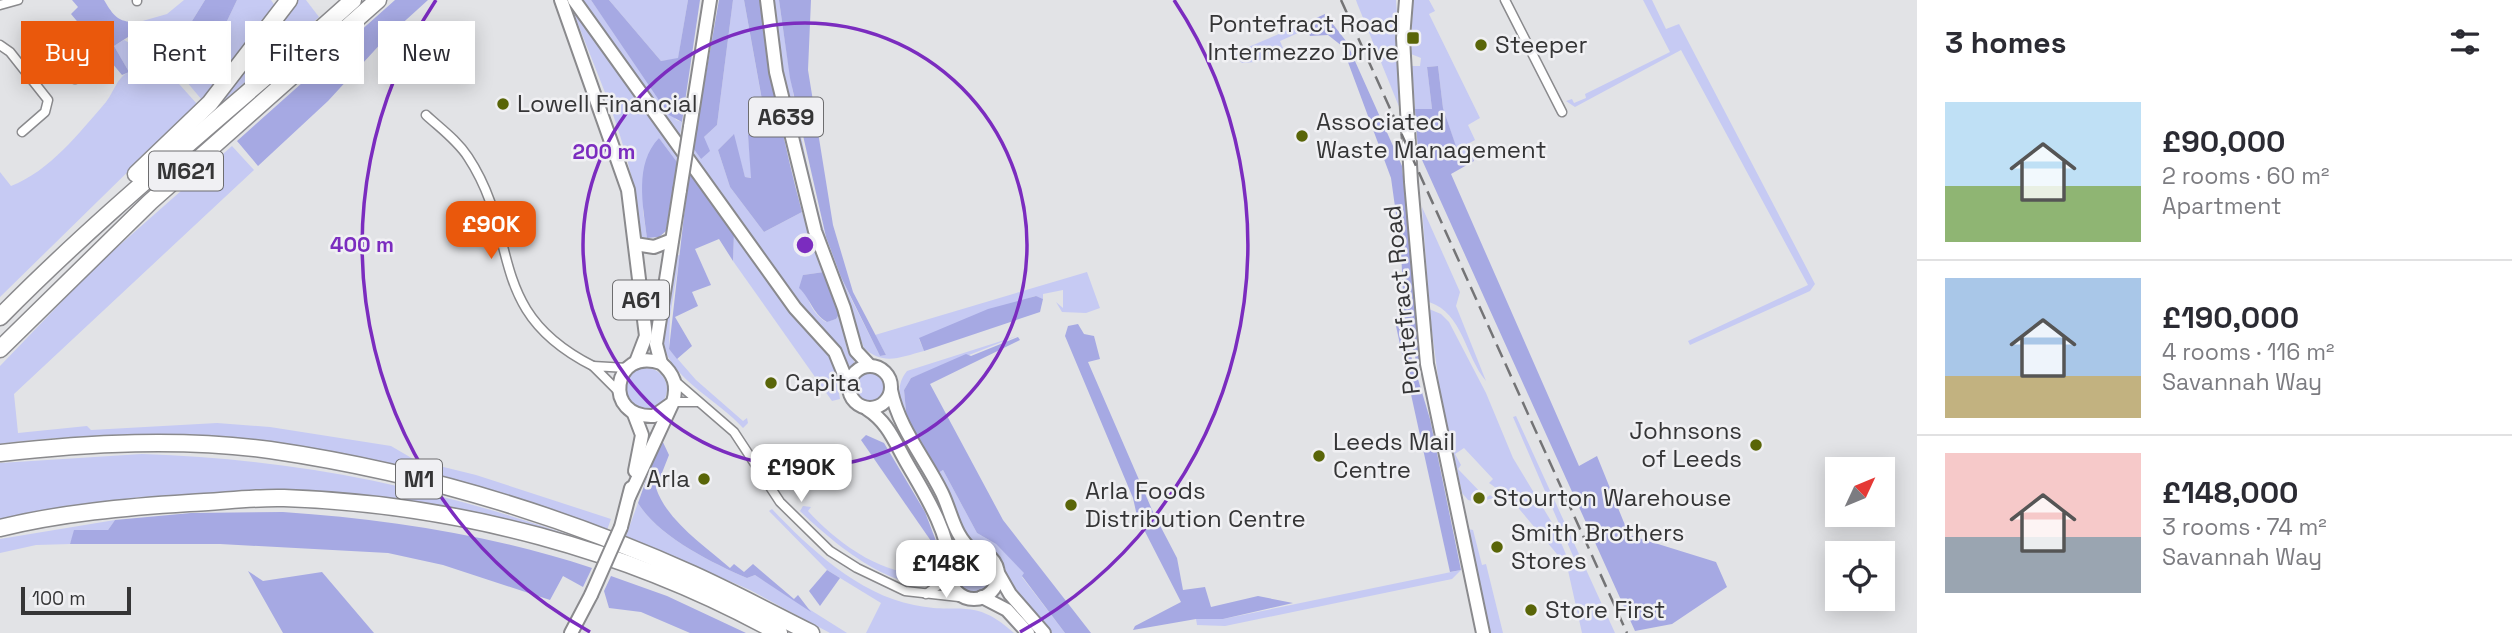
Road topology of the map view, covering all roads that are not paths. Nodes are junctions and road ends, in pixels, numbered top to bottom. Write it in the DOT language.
graph roads {
  1 [pos="18,0"];
  2 [pos="289,0"];
  3 [pos="354,0"];
  4 [pos="379,0"];
  5 [pos="561,0"];
  6 [pos="574,0"];
  7 [pos="709,0"];
  8 [pos="767,0"];
  9 [pos="1406,0"];
  10 [pos="1505,0"];
  11 [pos="0,5"];
  12 [pos="0,45"];
  13 [pos="21,66"];
  14 [pos="37,84"];
  15 [pos="1562,112"];
  16 [pos="426,115"];
  17 [pos="22,132"];
  18 [pos="672,240"];
  19 [pos="635,244"];
  20 [pos="38,279"];
  21 [pos="0,317"];
  22 [pos="0,349"];
  23 [pos="661,363"];
  24 [pos="631,365"];
  25 [pos="593,366"];
  26 [pos="870,366"];
  27 [pos="675,382"];
  28 [pos="848,384"];
  29 [pos="891,390"];
  30 [pos="619,392"];
  31 [pos="698,402"];
  32 [pos="672,403"];
  33 [pos="867,409"];
  34 [pos="634,414"];
  35 [pos="0,453"];
  36 [pos="629,497"];
  37 [pos="0,528"];
  38 [pos="973,551"];
  39 [pos="950,573"];
  40 [pos="997,573"];
  41 [pos="923,595"];
  42 [pos="975,598"];
  43 [pos="571,633"];
  44 [pos="779,633"];
  45 [pos="811,633"];
  46 [pos="1028,633"];
  47 [pos="1044,633"];
  48 [pos="1483,633"];
  1 -- 11 [label="street"];
  2 -- 20 [label="highway, M621"];
  3 -- 20 [label="highway, M621"];
  4 -- 22 [label="highway, M621"];
  5 -- 19 [label="main road, A61"];
  6 -- 28 [label="main road"];
  7 -- 18 [label="main road, A61, bridge"];
  8 -- 26 [label="main road, A639"];
  9 -- 48 [label="main road, Pontefract Road"];
  10 -- 15 [label="street"];
  12 -- 13 [label="street"];
  14 -- 17 [label="street"];
  16 -- 25 [label="street"];
  18 -- 19 [label="main road"];
  18 -- 23 [label="main road, A61"];
  19 -- 24 [label="main road, A61"];
  20 -- 21 [label="highway, M621"];
  23 -- 24 [label="main road"];
  23 -- 27 [label="main road"];
  24 -- 25 [label="street"];
  24 -- 30 [label="main road, A61"];
  25 -- 30 [label="street"];
  26 -- 28 [label="main road"];
  26 -- 29 [label="main road"];
  27 -- 31 [label="street"];
  27 -- 32 [label="main road"];
  28 -- 33 [label="main road"];
  29 -- 33 [label="main road"];
  29 -- 38 [label="main road"];
  30 -- 34 [label="main road"];
  31 -- 32 [label="street"];
  31 -- 41 [label="street"];
  32 -- 34 [label="main road"];
  32 -- 36 [label="main road"];
  33 -- 39 [label="main road"];
  34 -- 36 [label="main road"];
  35 -- 45 [label="highway, M1"];
  36 -- 43 [label="main road, bridge"];
  37 -- 44 [label="highway, M1"];
  38 -- 39 [label="main road"];
  38 -- 40 [label="main road"];
  39 -- 41 [label="street"];
  39 -- 42 [label="main road"];
  40 -- 42 [label="main road"];
  40 -- 47 [label="main road"];
  41 -- 42 [label="street"];
  42 -- 46 [label="main road"];
}
